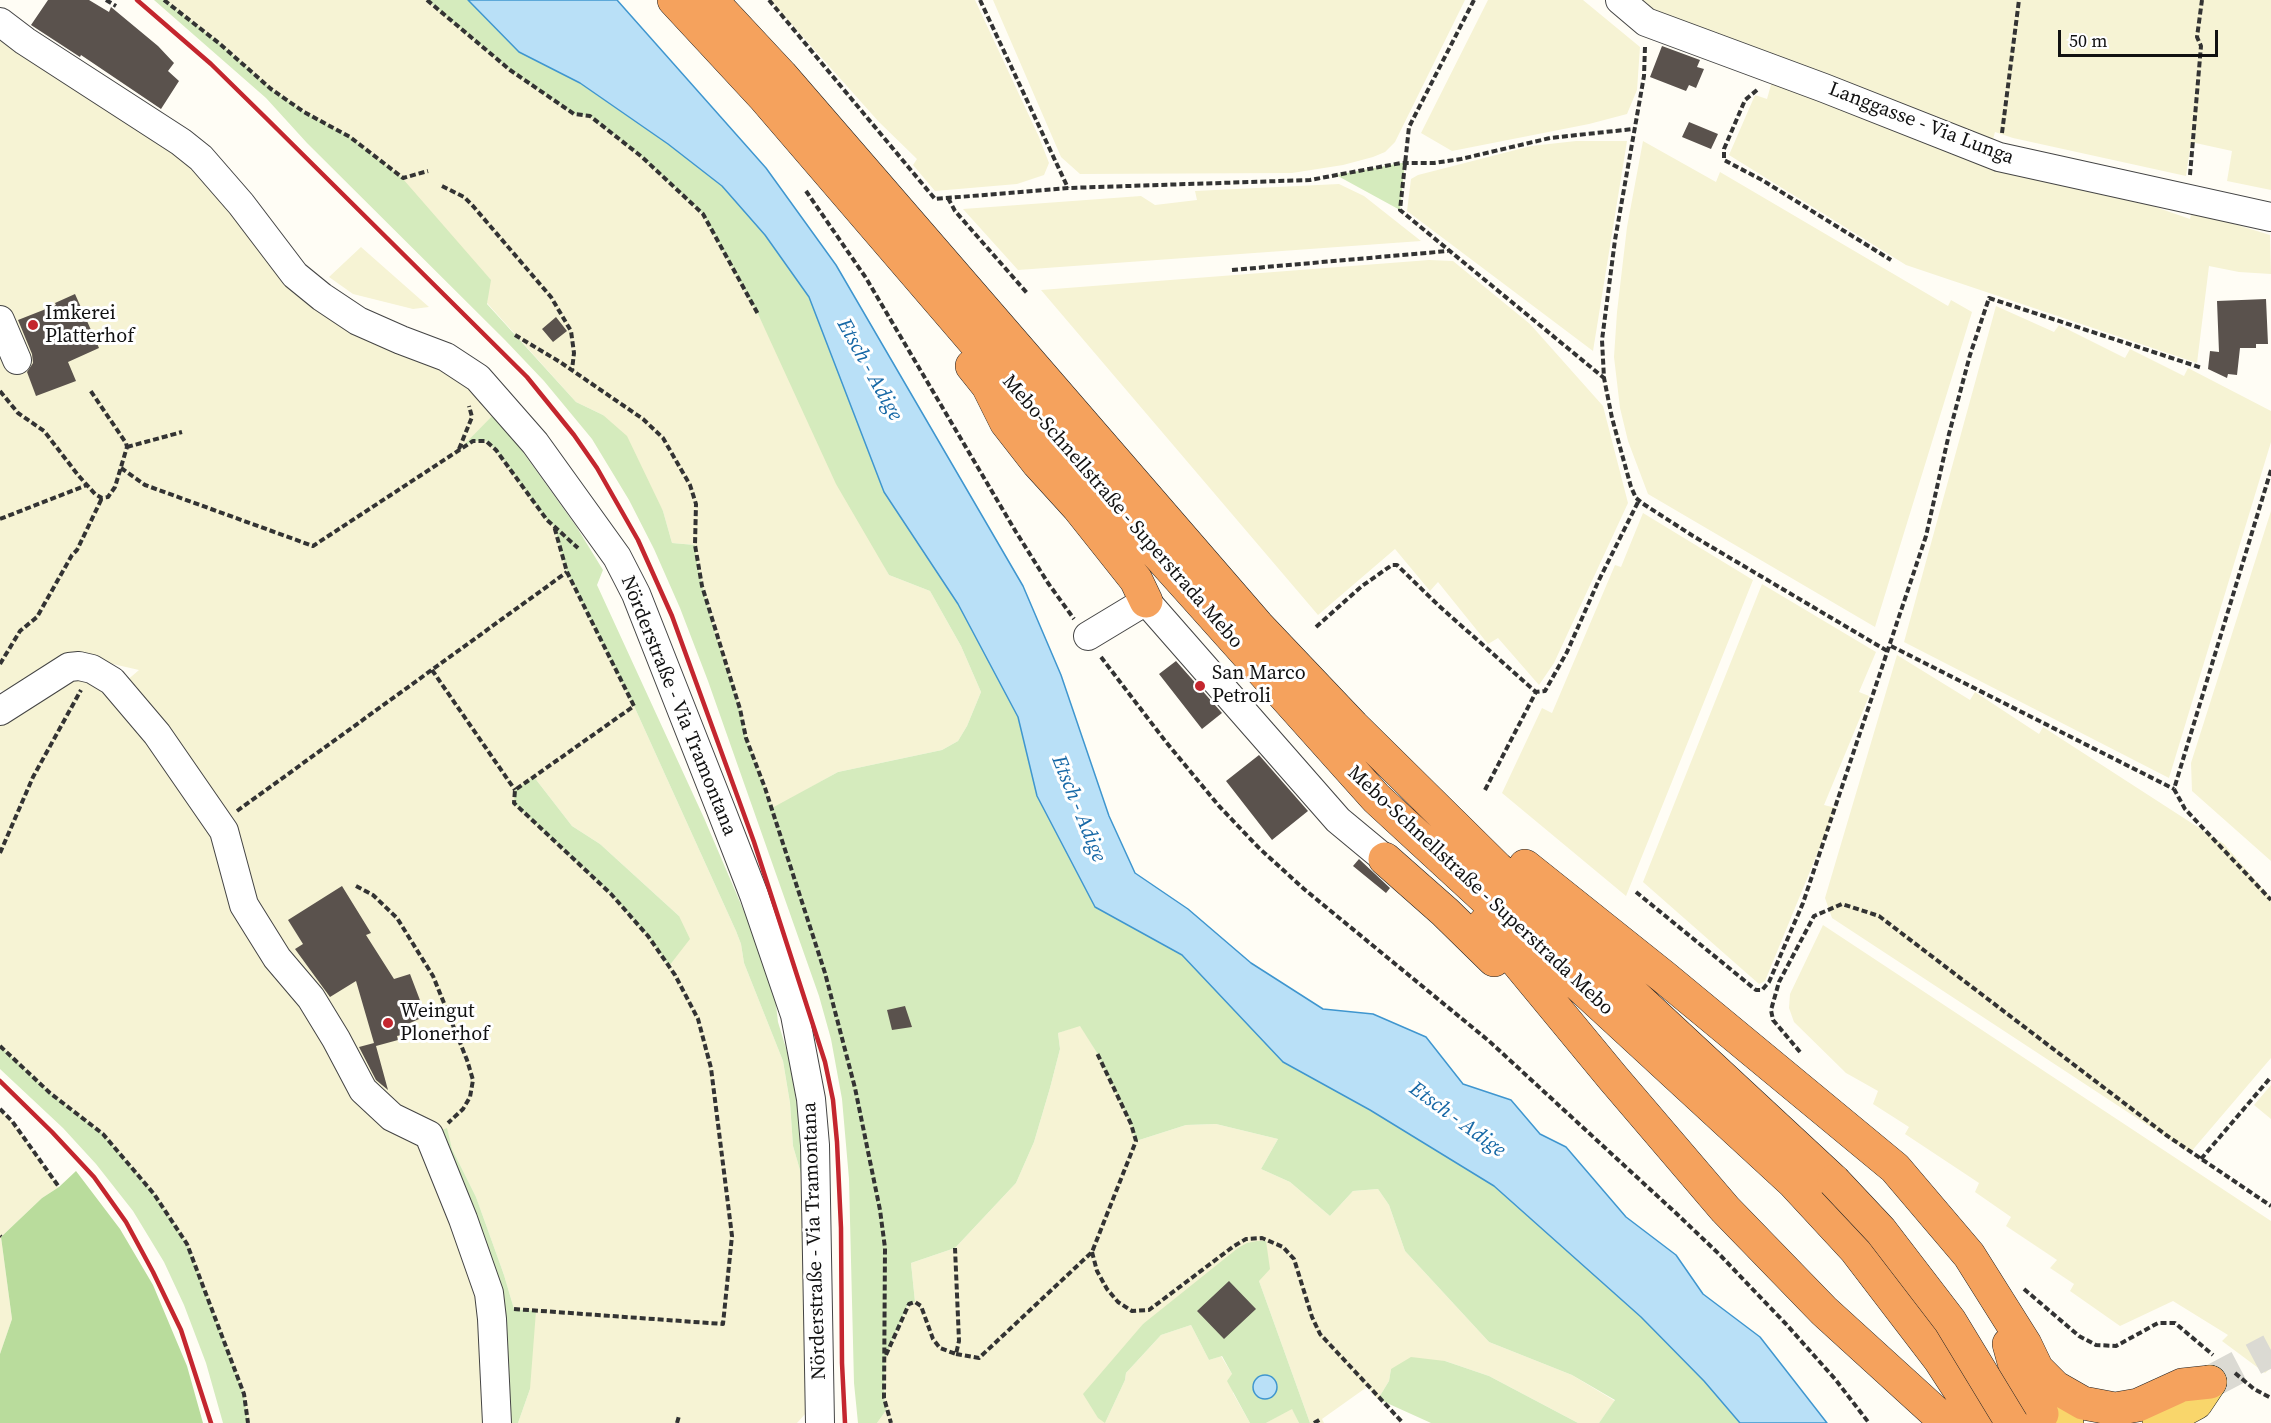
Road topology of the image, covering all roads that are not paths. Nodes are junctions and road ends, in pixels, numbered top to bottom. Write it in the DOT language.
graph roads {
  1 [pos="675,0"];
  2 [pos="711,0"];
  3 [pos="1620,0"];
  4 [pos="0,22"];
  5 [pos="2271,218"];
  6 [pos="900,255"];
  7 [pos="0,320"];
  8 [pos="17,360"];
  9 [pos="1146,601"];
  10 [pos="1088,636"];
  11 [pos="0,711"];
  12 [pos="1353,726"];
  13 [pos="1376,798"];
  14 [pos="1385,859"];
  15 [pos="1705,1185"];
  16 [pos="1989,1287"];
  17 [pos="2219,1370"];
  18 [pos="2040,1420"];
  19 [pos="497,1423"];
  20 [pos="820,1423"];
  21 [pos="1947,1423"];
  22 [pos="1981,1423"];
  23 [pos="2134,1423"];
  24 [pos="2159,1423"];
  1 -- 6 [label="highway, Mebo-Schnellstraße - Superstrada Mebo"];
  2 -- 12 [label="highway, Mebo-Schnellstraße - Superstrada Mebo"];
  3 -- 5 [label="street, Langgasse - Via Lunga"];
  4 -- 20 [label="street, Nörderstraße - Via Tramontana"];
  6 -- 9 [label="highway"];
  6 -- 13 [label="highway, Mebo-Schnellstraße - Superstrada Mebo"];
  7 -- 8 [label="street"];
  9 -- 10 [label="street"];
  9 -- 14 [label="street"];
  11 -- 19 [label="street"];
  12 -- 16 [label="highway"];
  12 -- 18 [label="highway, Mebo-Schnellstraße - Superstrada Mebo, bridge"];
  13 -- 15 [label="highway"];
  13 -- 22 [label="highway, Mebo-Schnellstraße - Superstrada Mebo"];
  14 -- 15 [label="highway"];
  15 -- 21 [label="highway"];
  16 -- 17 [label="highway"];
  16 -- 18 [label="highway"];
  17 -- 23 [label="main road"];
  17 -- 24 [label="main road"];
}
